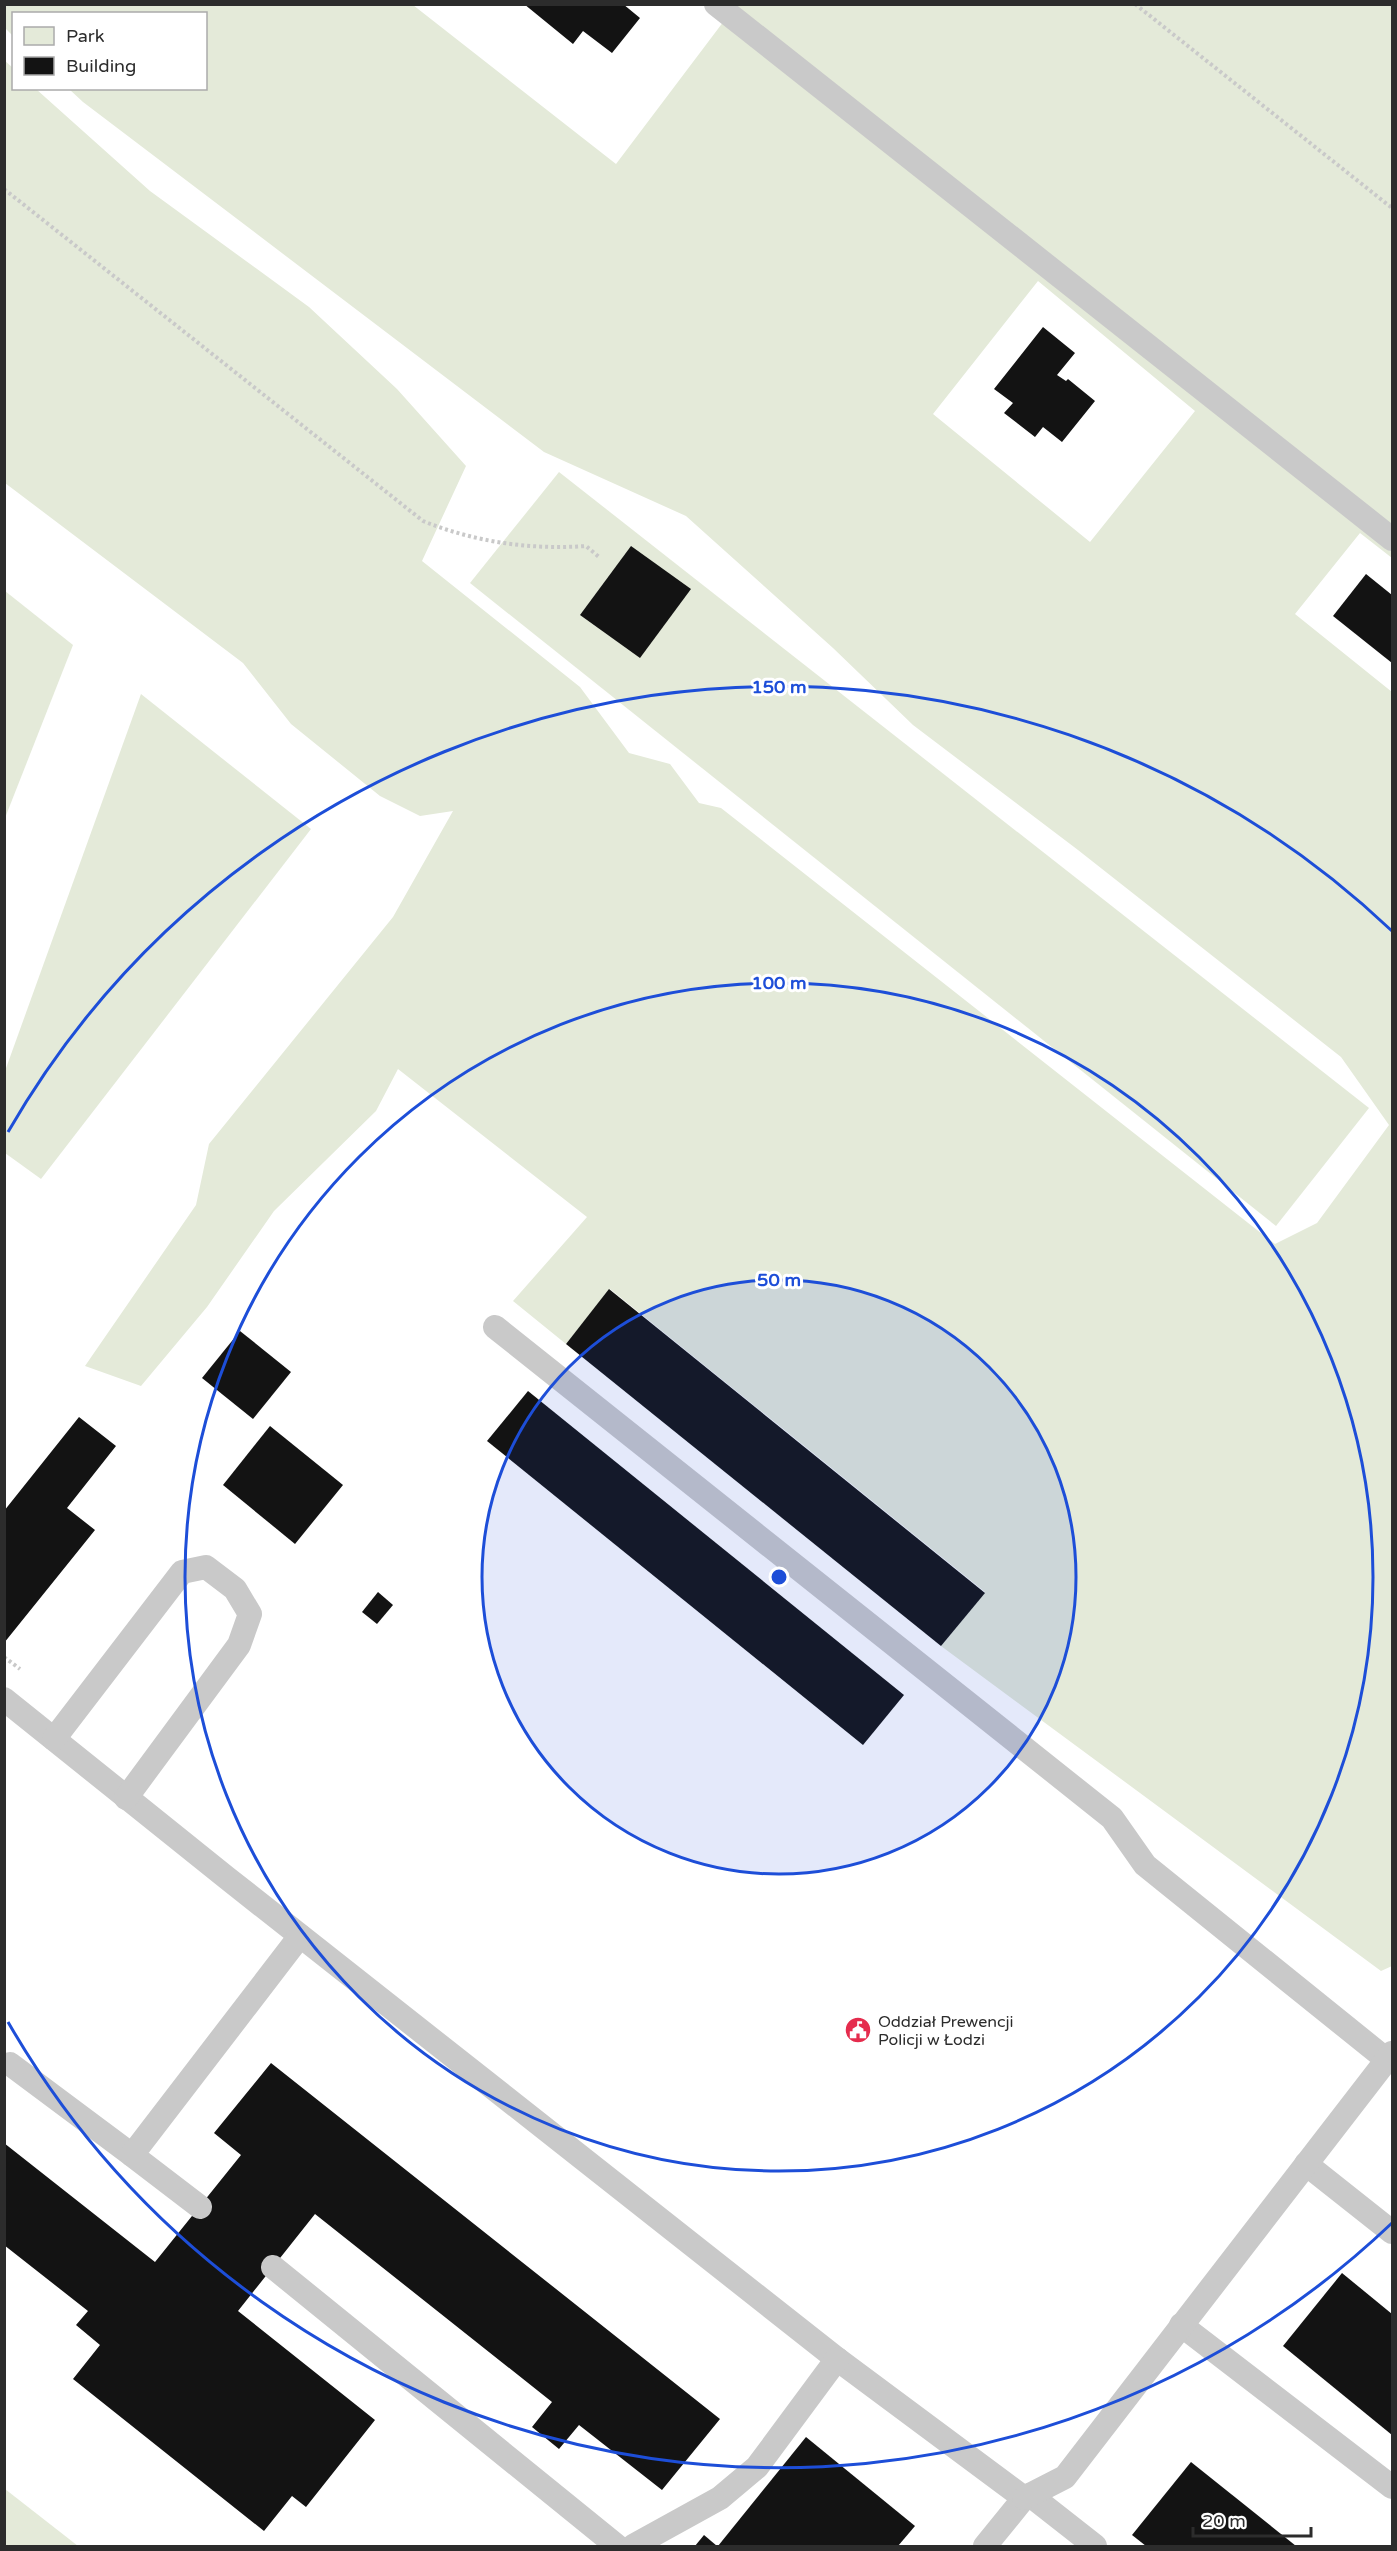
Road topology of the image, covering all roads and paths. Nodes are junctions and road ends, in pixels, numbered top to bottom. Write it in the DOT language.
graph roads {
  1 [pos="716,4"];
  2 [pos="1135,4"];
  3 [pos="4,189"];
  4 [pos="1392,208"];
  5 [pos="1392,539"];
  6 [pos="599,558"];
  7 [pos="495,1327"];
  8 [pos="4,1699"];
  9 [pos="54,1739"];
  10 [pos="126,1798"];
  11 [pos="300,1936"];
  12 [pos="1390,2056"];
  13 [pos="10,2064"];
  14 [pos="132,2155"];
  15 [pos="1306,2164"];
  16 [pos="200,2207"];
  17 [pos="1392,2232"];
  18 [pos="273,2267"];
  19 [pos="1181,2325"];
  20 [pos="837,2359"];
  21 [pos="1392,2487"];
  22 [pos="1027,2497"];
  23 [pos="617,2547"];
  24 [pos="633,2547"];
  25 [pos="986,2547"];
  26 [pos="1095,2547"];
  1 -- 5 [label="lane"];
  2 -- 4 [label="path"];
  3 -- 6 [label="path"];
  7 -- 12 [label="lane"];
  8 -- 9 [label="lane"];
  9 -- 10 [label="lane"];
  9 -- 10 [label="lane"];
  10 -- 11 [label="lane"];
  11 -- 14 [label="lane"];
  11 -- 20 [label="lane"];
  12 -- 15 [label="lane"];
  13 -- 14 [label="lane"];
  14 -- 16 [label="lane"];
  15 -- 17 [label="lane"];
  15 -- 19 [label="lane"];
  18 -- 23 [label="lane"];
  19 -- 21 [label="lane"];
  19 -- 22 [label="lane"];
  20 -- 22 [label="lane"];
  20 -- 24 [label="lane"];
  22 -- 25 [label="lane"];
  22 -- 26 [label="lane"];
}
